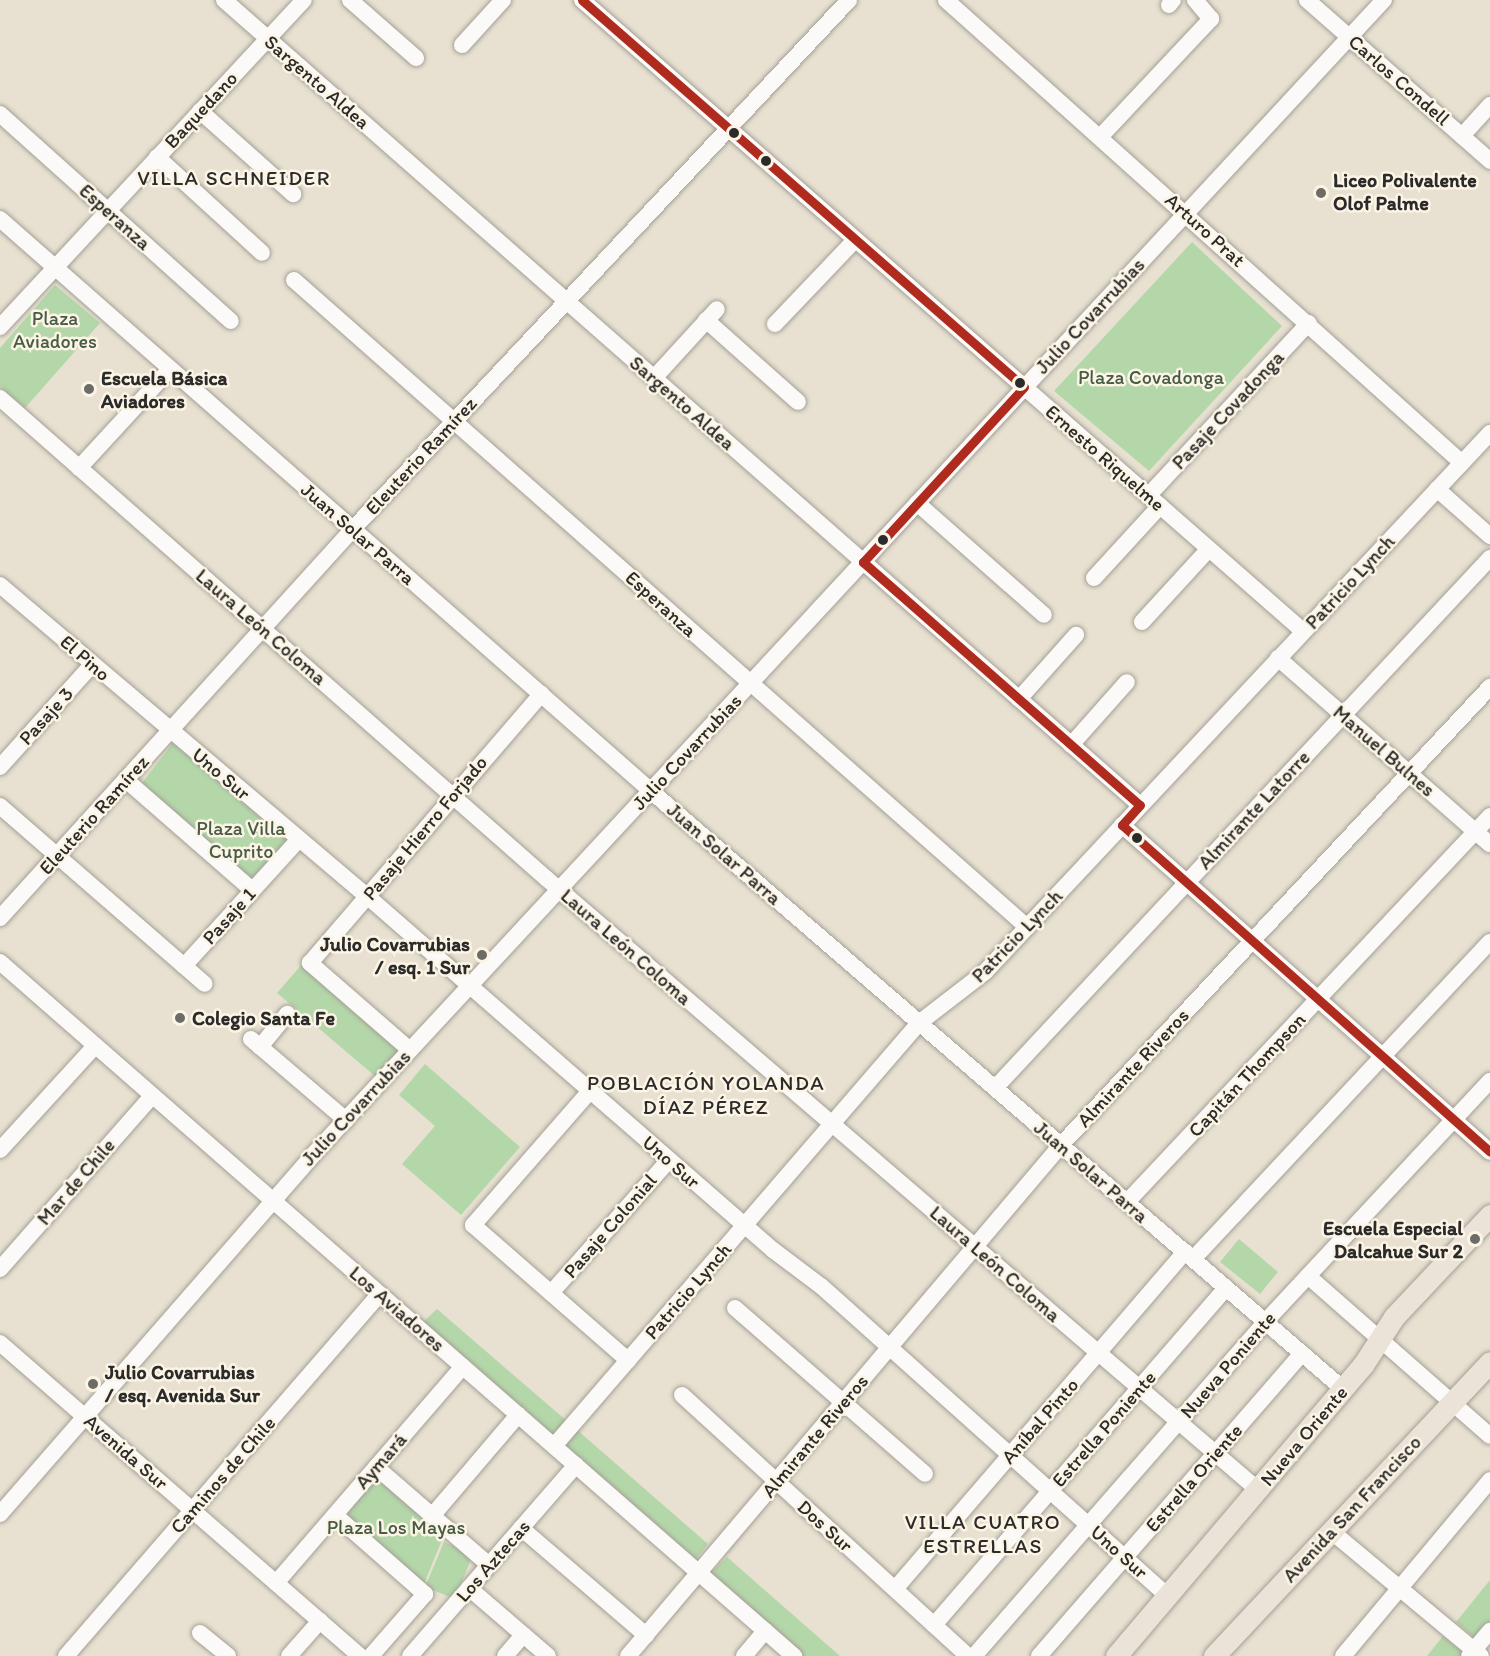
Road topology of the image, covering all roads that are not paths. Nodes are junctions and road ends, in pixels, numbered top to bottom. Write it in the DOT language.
graph roads {
  1 [pos="224,0"];
  2 [pos="304,0"];
  3 [pos="350,0"];
  4 [pos="503,0"];
  5 [pos="582,0"];
  6 [pos="849,0"];
  7 [pos="946,0"];
  8 [pos="1196,0"];
  9 [pos="1307,0"];
  10 [pos="1384,0"];
  11 [pos="1349,37"];
  12 [pos="268,39"];
  13 [pos="462,45"];
  14 [pos="416,58"];
  15 [pos="1490,105"];
  16 [pos="200,111"];
  17 [pos="0,114"];
  18 [pos="728,128"];
  19 [pos="1101,136"];
  20 [pos="1462,136"];
  21 [pos="157,157"];
  22 [pos="1490,161"];
  23 [pos="293,194"];
  24 [pos="107,210"];
  25 [pos="1187,213"];
  26 [pos="0,219"];
  27 [pos="855,240"];
  28 [pos="262,253"];
  29 [pos="54,267"];
  30 [pos="294,280"];
  31 [pos="566,301"];
  32 [pos="231,321"];
  33 [pos="1309,323"];
  34 [pos="775,324"];
  35 [pos="0,327"];
  36 [pos="170,369"];
  37 [pos="654,378"];
  38 [pos="1024,387"];
  39 [pos="0,398"];
  40 [pos="798,402"];
  41 [pos="454,420"];
  42 [pos="1490,433"];
  43 [pos="1462,463"];
  44 [pos="79,468"];
  45 [pos="1437,489"];
  46 [pos="1154,501"];
  47 [pos="917,503"];
  48 [pos="352,529"];
  49 [pos="1490,536"];
  50 [pos="1209,549"];
  51 [pos="1490,558"];
  52 [pos="863,562"];
  53 [pos="1094,578"];
  54 [pos="0,585"];
  55 [pos="1044,615"];
  56 [pos="1142,622"];
  57 [pos="262,629"];
  58 [pos="1303,631"];
  59 [pos="1076,635"];
  60 [pos="1278,658"];
  61 [pos="93,665"];
  62 [pos="1127,682"];
  63 [pos="751,683"];
  64 [pos="1490,687"];
  65 [pos="541,694"];
  66 [pos="1019,699"];
  67 [pos="1343,715"];
  68 [pos="170,731"];
  69 [pos="1071,745"];
  70 [pos="0,767"];
  71 [pos="1410,773"];
  72 [pos="126,780"];
  73 [pos="651,791"];
  74 [pos="453,796"];
  75 [pos="1140,805"];
  76 [pos="0,806"];
  77 [pos="1490,816"];
  78 [pos="1122,825"];
  79 [pos="1476,831"];
  80 [pos="299,839"];
  81 [pos="1490,844"];
  82 [pos="57,855"];
  83 [pos="1186,883"];
  84 [pos="559,889"];
  85 [pos="252,890"];
  86 [pos="367,896"];
  87 [pos="0,918"];
  88 [pos="1027,927"];
  89 [pos="1252,941"];
  90 [pos="1490,942"];
  91 [pos="0,962"];
  92 [pos="183,966"];
  93 [pos="205,984"];
  94 [pos="469,985"];
  95 [pos="1318,999"];
  96 [pos="287,1014"];
  97 [pos="919,1023"];
  98 [pos="95,1046"];
  99 [pos="410,1050"];
  100 [pos="1383,1056"];
  101 [pos="1490,1081"];
  102 [pos="995,1088"];
  103 [pos="590,1091"];
  104 [pos="152,1096"];
  105 [pos="346,1120"];
  106 [pos="1454,1120"];
  107 [pos="831,1123"];
  108 [pos="1061,1145"];
  109 [pos="0,1150"];
  110 [pos="1490,1152"];
  111 [pos="669,1160"];
  112 [pos="273,1200"];
  113 [pos="1127,1202"];
  114 [pos="1490,1215"];
  115 [pos="744,1225"];
  116 [pos="975,1246"];
  117 [pos="1189,1256"];
  118 [pos="0,1269"];
  119 [pos="1308,1276"];
  120 [pos="1226,1288"];
  121 [pos="551,1293"];
  122 [pos="380,1294"];
  123 [pos="735,1308"];
  124 [pos="1265,1322"];
  125 [pos="1380,1338"];
  126 [pos="0,1343"];
  127 [pos="890,1347"];
  128 [pos="1099,1353"];
  129 [pos="1302,1353"];
  130 [pos="628,1360"];
  131 [pos="1490,1362"];
  132 [pos="463,1366"];
  133 [pos="1140,1388"];
  134 [pos="1343,1389"];
  135 [pos="682,1395"];
  136 [pos="843,1403"];
  137 [pos="1451,1403"];
  138 [pos="518,1415"];
  139 [pos="85,1417"];
  140 [pos="1179,1421"];
  141 [pos="1490,1436"];
  142 [pos="554,1446"];
  143 [pos="1216,1453"];
  144 [pos="1011,1455"];
  145 [pos="576,1466"];
  146 [pos="376,1467"];
  147 [pos="925,1474"];
  148 [pos="1490,1480"];
  149 [pos="777,1482"];
  150 [pos="1051,1490"];
  151 [pos="1258,1490"];
  152 [pos="192,1511"];
  153 [pos="0,1514"];
  154 [pos="335,1515"];
  155 [pos="432,1516"];
  156 [pos="1089,1524"];
  157 [pos="521,1528"];
  158 [pos="1331,1531"];
  159 [pos="1125,1557"];
  160 [pos="489,1565"];
  161 [pos="700,1574"];
  162 [pos="276,1583"];
  163 [pos="469,1588"];
  164 [pos="1400,1588"];
  165 [pos="895,1589"];
  166 [pos="1168,1596"];
  167 [pos="320,1621"];
  168 [pos="934,1625"];
  169 [pos="765,1631"];
  170 [pos="1490,1631"];
  171 [pos="200,1633"];
  172 [pos="523,1635"];
  173 [pos="646,1635"];
  174 [pos="1475,1654"];
  175 [pos="66,1656"];
  176 [pos="228,1656"];
  177 [pos="289,1656"];
  178 [pos="360,1656"];
  179 [pos="371,1656"];
  180 [pos="410,1656"];
  181 [pos="505,1656"];
  182 [pos="548,1656"];
  183 [pos="628,1656"];
  184 [pos="744,1656"];
  185 [pos="794,1656"];
  186 [pos="968,1656"];
  187 [pos="974,1656"];
  188 [pos="1040,1656"];
  189 [pos="1116,1656"];
  190 [pos="1214,1656"];
  191 [pos="1343,1656"];
  1 -- 12 [label="street, Sargento Aldea"];
  2 -- 12 [label="street, Baquedano"];
  3 -- 14 [label="street"];
  4 -- 13 [label="street"];
  5 -- 18 [label="street, Ernesto Riquelme"];
  6 -- 18 [label="street, Eleuterio Ramírez"];
  7 -- 19 [label="street, Arturo Prat"];
  8 -- 19 [label="street"];
  9 -- 11 [label="street, Carlos Condell"];
  10 -- 11 [label="street, Julio Covarrubias"];
  11 -- 20 [label="street, Carlos Condell"];
  11 -- 25 [label="street, Julio Covarrubias"];
  12 -- 16 [label="street, Baquedano"];
  12 -- 31 [label="street, Sargento Aldea"];
  15 -- 20 [label="street"];
  16 -- 21 [label="street, Baquedano"];
  16 -- 23 [label="street"];
  17 -- 24 [label="street, Esperanza"];
  18 -- 27 [label="street, Ernesto Riquelme"];
  18 -- 31 [label="street, Eleuterio Ramírez"];
  19 -- 25 [label="street, Arturo Prat"];
  20 -- 22 [label="street, Carlos Condell"];
  21 -- 24 [label="street, Baquedano"];
  21 -- 28 [label="street"];
  24 -- 29 [label="street, Baquedano"];
  24 -- 32 [label="street, Esperanza"];
  25 -- 33 [label="street, Arturo Prat"];
  25 -- 38 [label="street, Julio Covarrubias"];
  26 -- 29 [label="street, Juan Solar Parra"];
  27 -- 34 [label="street"];
  27 -- 38 [label="street, Ernesto Riquelme"];
  29 -- 35 [label="street, Baquedano"];
  29 -- 36 [label="street, Juan Solar Parra"];
  30 -- 41 [label="street, Esperanza"];
  31 -- 37 [label="street, Sargento Aldea"];
  31 -- 41 [label="street, Eleuterio Ramírez"];
  33 -- 43 [label="street, Arturo Prat"];
  33 -- 46 [label="street, Pasaje Covadonga"];
  36 -- 44 [label="street"];
  36 -- 48 [label="street, Juan Solar Parra"];
  37 -- 40 [label="street"];
  37 -- 52 [label="street, Sargento Aldea"];
  38 -- 46 [label="street, Ernesto Riquelme"];
  38 -- 47 [label="street, Julio Covarrubias"];
  39 -- 44 [label="street, Laura León Coloma"];
  41 -- 48 [label="street, Eleuterio Ramírez"];
  41 -- 63 [label="street, Esperanza"];
  42 -- 43 [label="street, Patricio Lynch"];
  43 -- 45 [label="street, Patricio Lynch"];
  44 -- 57 [label="street, Laura León Coloma"];
  45 -- 49 [label="street"];
  45 -- 58 [label="street, Patricio Lynch"];
  46 -- 50 [label="street, Ernesto Riquelme"];
  46 -- 53 [label="street, Pasaje Covadonga"];
  47 -- 52 [label="street, Julio Covarrubias"];
  47 -- 55 [label="street"];
  48 -- 57 [label="street, Eleuterio Ramírez"];
  48 -- 65 [label="street, Juan Solar Parra"];
  50 -- 56 [label="street"];
  50 -- 58 [label="street, Ernesto Riquelme"];
  51 -- 67 [label="street, Almirante Latorre"];
  52 -- 63 [label="street, Julio Covarrubias"];
  52 -- 66 [label="street, Sargento Aldea"];
  54 -- 61 [label="street, El Pino"];
  57 -- 68 [label="street, Eleuterio Ramírez"];
  57 -- 74 [label="street, Laura León Coloma"];
  58 -- 60 [label="street, Patricio Lynch"];
  59 -- 66 [label="street"];
  60 -- 67 [label="street, Manuel Bulnes"];
  60 -- 75 [label="street, Patricio Lynch"];
  61 -- 68 [label="street, El Pino"];
  61 -- 70 [label="street, Pasaje 3"];
  62 -- 69 [label="street"];
  63 -- 73 [label="street, Julio Covarrubias"];
  63 -- 88 [label="street, Esperanza"];
  64 -- 71 [label="street, Almirante Riveros"];
  65 -- 73 [label="street, Juan Solar Parra"];
  65 -- 74 [label="street, Pasaje Hierro Forjado"];
  66 -- 69 [label="street, Sargento Aldea"];
  67 -- 71 [label="street, Manuel Bulnes"];
  67 -- 83 [label="street, Almirante Latorre"];
  68 -- 72 [label="street, Eleuterio Ramírez"];
  68 -- 80 [label="street, Uno Sur"];
  69 -- 75 [label="street, Sargento Aldea"];
  71 -- 79 [label="street, Manuel Bulnes"];
  71 -- 89 [label="street, Almirante Riveros"];
  72 -- 82 [label="street, Eleuterio Ramírez"];
  72 -- 85 [label="street"];
  73 -- 84 [label="street, Julio Covarrubias"];
  73 -- 97 [label="street, Juan Solar Parra"];
  74 -- 84 [label="street, Laura León Coloma"];
  74 -- 86 [label="street, Pasaje Hierro Forjado"];
  75 -- 78 [label="street, Patricio Lynch"];
  76 -- 82 [label="street"];
  77 -- 79 [label="street, Capitán Thompson"];
  78 -- 83 [label="street"];
  78 -- 88 [label="street, Patricio Lynch"];
  79 -- 81 [label="street, Manuel Bulnes"];
  79 -- 95 [label="street, Capitán Thompson"];
  80 -- 85 [label="street, Pasaje 1"];
  80 -- 86 [label="street, Uno Sur"];
  82 -- 87 [label="street, Eleuterio Ramírez"];
  82 -- 92 [label="street"];
  83 -- 89 [label="street"];
  83 -- 102 [label="street, Almirante Latorre"];
  84 -- 94 [label="street, Julio Covarrubias"];
  84 -- 107 [label="street, Laura León Coloma"];
  85 -- 92 [label="street, Pasaje 1"];
  86 -- 94 [label="street, Uno Sur"];
  86 -- 99 [label="street, Pasaje Hierro Forjado"];
  88 -- 97 [label="street, Patricio Lynch"];
  89 -- 95 [label="street"];
  89 -- 108 [label="street, Almirante Riveros"];
  90 -- 100 [label="street, Aníbal Pinto"];
  91 -- 98 [label="street, Los Aviadores"];
  92 -- 93 [label="street"];
  94 -- 99 [label="street, Julio Covarrubias"];
  94 -- 103 [label="street, Uno Sur"];
  95 -- 100 [label="street"];
  95 -- 113 [label="street, Capitán Thompson"];
  96 -- 105 [label="street"];
  97 -- 102 [label="street, Juan Solar Parra"];
  97 -- 107 [label="street, Patricio Lynch"];
  98 -- 104 [label="street, Los Aviadores"];
  98 -- 109 [label="street"];
  99 -- 105 [label="street, Julio Covarrubias"];
  100 -- 106 [label="street"];
  100 -- 117 [label="street, Aníbal Pinto"];
  101 -- 106 [label="street, Nueva Poniente"];
  102 -- 108 [label="street, Juan Solar Parra"];
  103 -- 111 [label="street, Uno Sur"];
  103 -- 121 [label="street"];
  104 -- 112 [label="street, Los Aviadores"];
  104 -- 118 [label="street, Mar de Chile"];
  105 -- 112 [label="street, Julio Covarrubias"];
  106 -- 110 [label="street"];
  106 -- 119 [label="street, Nueva Poniente"];
  107 -- 115 [label="street, Patricio Lynch"];
  107 -- 116 [label="street, Laura León Coloma"];
  108 -- 113 [label="street, Juan Solar Parra"];
  108 -- 116 [label="street, Almirante Riveros"];
  111 -- 115 [label="street, Uno Sur"];
  111 -- 121 [label="street, Pasaje Colonial"];
  112 -- 122 [label="street, Los Aviadores"];
  112 -- 139 [label="street, Julio Covarrubias"];
  113 -- 117 [label="street, Juan Solar Parra"];
  114 -- 125 [label="main road, Nueva Oriente"];
  115 -- 127 [label="street, Uno Sur"];
  115 -- 130 [label="street, Patricio Lynch"];
  116 -- 127 [label="street, Almirante Riveros"];
  116 -- 128 [label="street, Laura León Coloma"];
  117 -- 120 [label="street, Juan Solar Parra"];
  117 -- 128 [label="street, Aníbal Pinto"];
  119 -- 124 [label="street, Nueva Poniente"];
  119 -- 125 [label="street"];
  120 -- 124 [label="street, Juan Solar Parra"];
  120 -- 133 [label="street, Estrella Poniente"];
  121 -- 130 [label="street"];
  122 -- 132 [label="street, Los Aviadores"];
  122 -- 152 [label="street, Caminos de Chile"];
  123 -- 136 [label="street"];
  124 -- 129 [label="street, Juan Solar Parra"];
  124 -- 140 [label="street, Nueva Poniente"];
  125 -- 134 [label="main road, Nueva Oriente"];
  125 -- 137 [label="street"];
  126 -- 139 [label="street, Avenida Sur"];
  127 -- 136 [label="street, Almirante Riveros"];
  127 -- 144 [label="street, Uno Sur"];
  128 -- 133 [label="street, Laura León Coloma"];
  128 -- 144 [label="street, Aníbal Pinto"];
  129 -- 134 [label="street, Juan Solar Parra"];
  129 -- 143 [label="street, Estrella Oriente"];
  130 -- 142 [label="street, Patricio Lynch"];
  131 -- 137 [label="main road, Avenida San Francisco"];
  132 -- 138 [label="street, Los Aviadores"];
  132 -- 146 [label="street, Aymará"];
  133 -- 140 [label="street, Laura León Coloma"];
  133 -- 150 [label="street, Estrella Poniente"];
  134 -- 151 [label="main road, Nueva Oriente"];
  135 -- 149 [label="street, Dos Sur"];
  136 -- 147 [label="street"];
  136 -- 149 [label="street, Almirante Riveros"];
  137 -- 141 [label="street"];
  137 -- 158 [label="main road, Avenida San Francisco"];
  138 -- 142 [label="street, Los Aviadores"];
  138 -- 155 [label="street"];
  139 -- 152 [label="street, Avenida Sur"];
  139 -- 153 [label="street, Julio Covarrubias"];
  140 -- 143 [label="street, Laura León Coloma"];
  140 -- 156 [label="street, Nueva Poniente"];
  142 -- 145 [label="street, Los Aviadores"];
  143 -- 151 [label="street, Laura León Coloma"];
  143 -- 159 [label="street, Estrella Oriente"];
  144 -- 150 [label="street, Uno Sur"];
  144 -- 165 [label="street, Aníbal Pinto"];
  145 -- 157 [label="street, Los Aztecas"];
  145 -- 161 [label="street, Los Aviadores"];
  146 -- 154 [label="street, Aymará"];
  146 -- 155 [label="street"];
  148 -- 164 [label="street"];
  149 -- 161 [label="street, Almirante Riveros"];
  149 -- 165 [label="street, Dos Sur"];
  150 -- 156 [label="street, Uno Sur"];
  150 -- 168 [label="street, Estrella Poniente"];
  151 -- 166 [label="main road, Nueva Oriente"];
  152 -- 162 [label="street, Avenida Sur"];
  152 -- 175 [label="street, Caminos de Chile"];
  154 -- 162 [label="street, Aymará"];
  154 -- 179 [label="street, Los Aztecas"];
  155 -- 160 [label="street"];
  156 -- 159 [label="street, Uno Sur"];
  156 -- 187 [label="street, Nueva Poniente"];
  157 -- 160 [label="street, Los Aztecas"];
  157 -- 173 [label="street"];
  158 -- 164 [label="street"];
  158 -- 190 [label="main road, Avenida San Francisco"];
  159 -- 166 [label="street, Uno Sur"];
  159 -- 188 [label="street, Estrella Oriente"];
  160 -- 163 [label="street, Los Aztecas"];
  161 -- 169 [label="street, Los Aviadores"];
  161 -- 173 [label="street, Almirante Riveros"];
  162 -- 167 [label="street, Avenida Sur"];
  163 -- 172 [label="street"];
  163 -- 180 [label="street, Los Aztecas"];
  164 -- 174 [label="street"];
  164 -- 191 [label="street"];
  165 -- 168 [label="street, Dos Sur"];
  166 -- 189 [label="main road, Nueva Oriente"];
  167 -- 177 [label="street"];
  167 -- 178 [label="street, Avenida Sur"];
  168 -- 186 [label="street, Dos Sur"];
  169 -- 184 [label="street"];
  169 -- 185 [label="street, Los Aviadores"];
  170 -- 174 [label="street"];
  171 -- 176 [label="street"];
  172 -- 181 [label="street"];
  172 -- 182 [label="street"];
  173 -- 183 [label="street, Almirante Riveros"];
}
